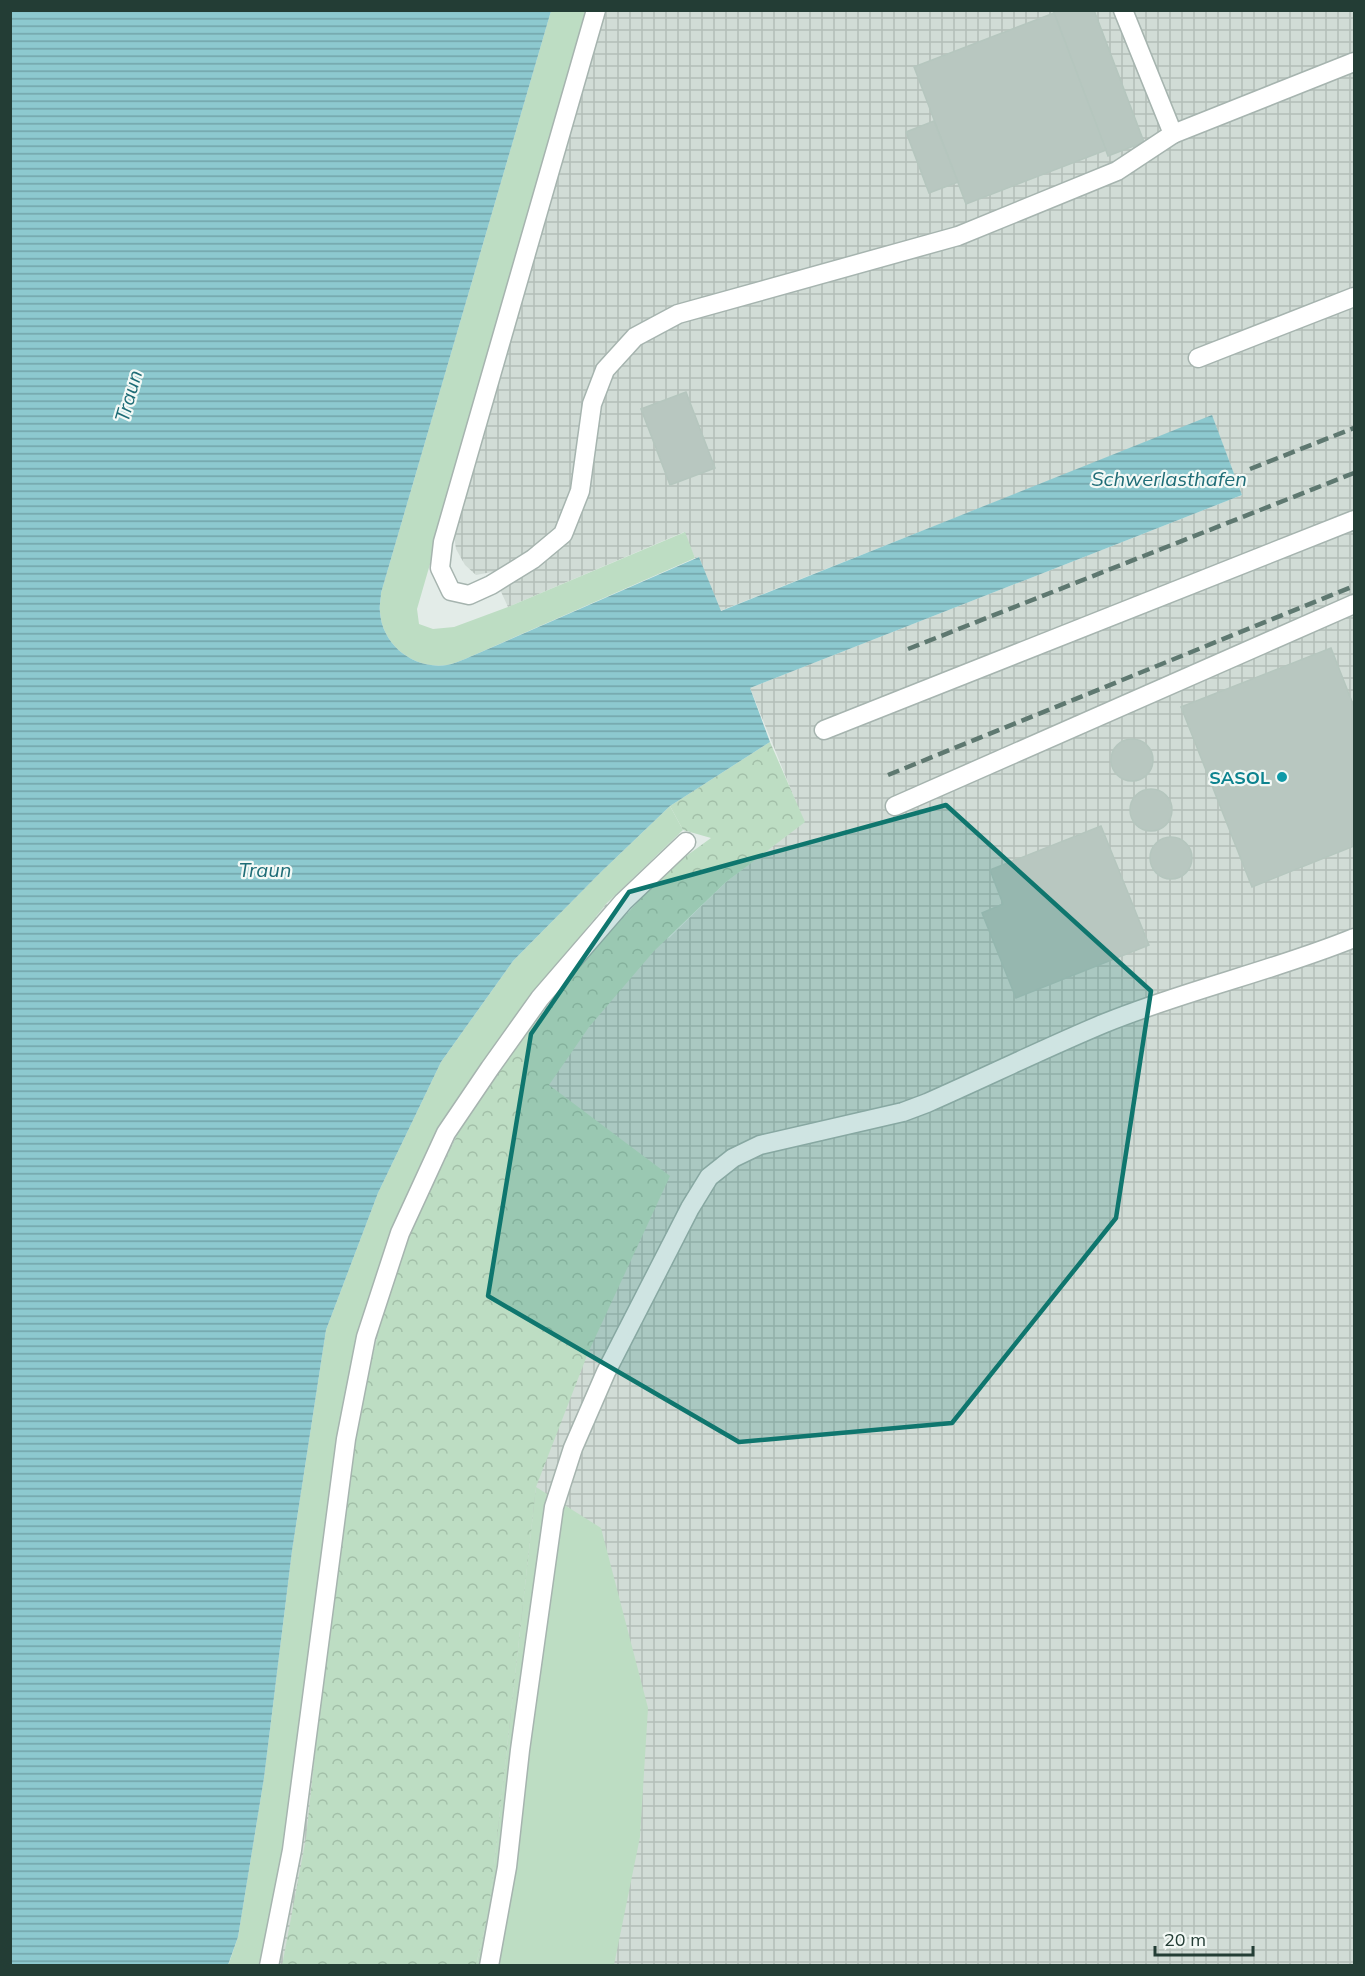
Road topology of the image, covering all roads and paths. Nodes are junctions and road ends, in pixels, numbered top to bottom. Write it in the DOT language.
graph roads {
  1 [pos="596,10"];
  2 [pos="1123,10"];
  3 [pos="1354,62"];
  4 [pos="1173,135"];
  5 [pos="1354,297"];
  6 [pos="1198,358"];
  7 [pos="1354,520"];
  8 [pos="1354,604"];
  9 [pos="824,730"];
  10 [pos="894,806"];
  11 [pos="686,842"];
  12 [pos="1354,938"];
  13 [pos="269,1965"];
  14 [pos="489,1965"];
  1 -- 4 [label="lane"];
  2 -- 4 [label="lane"];
  3 -- 4 [label="lane"];
  5 -- 6 [label="lane"];
  7 -- 9 [label="lane"];
  8 -- 10 [label="lane"];
  11 -- 13 [label="lane"];
  12 -- 14 [label="lane"];
}
